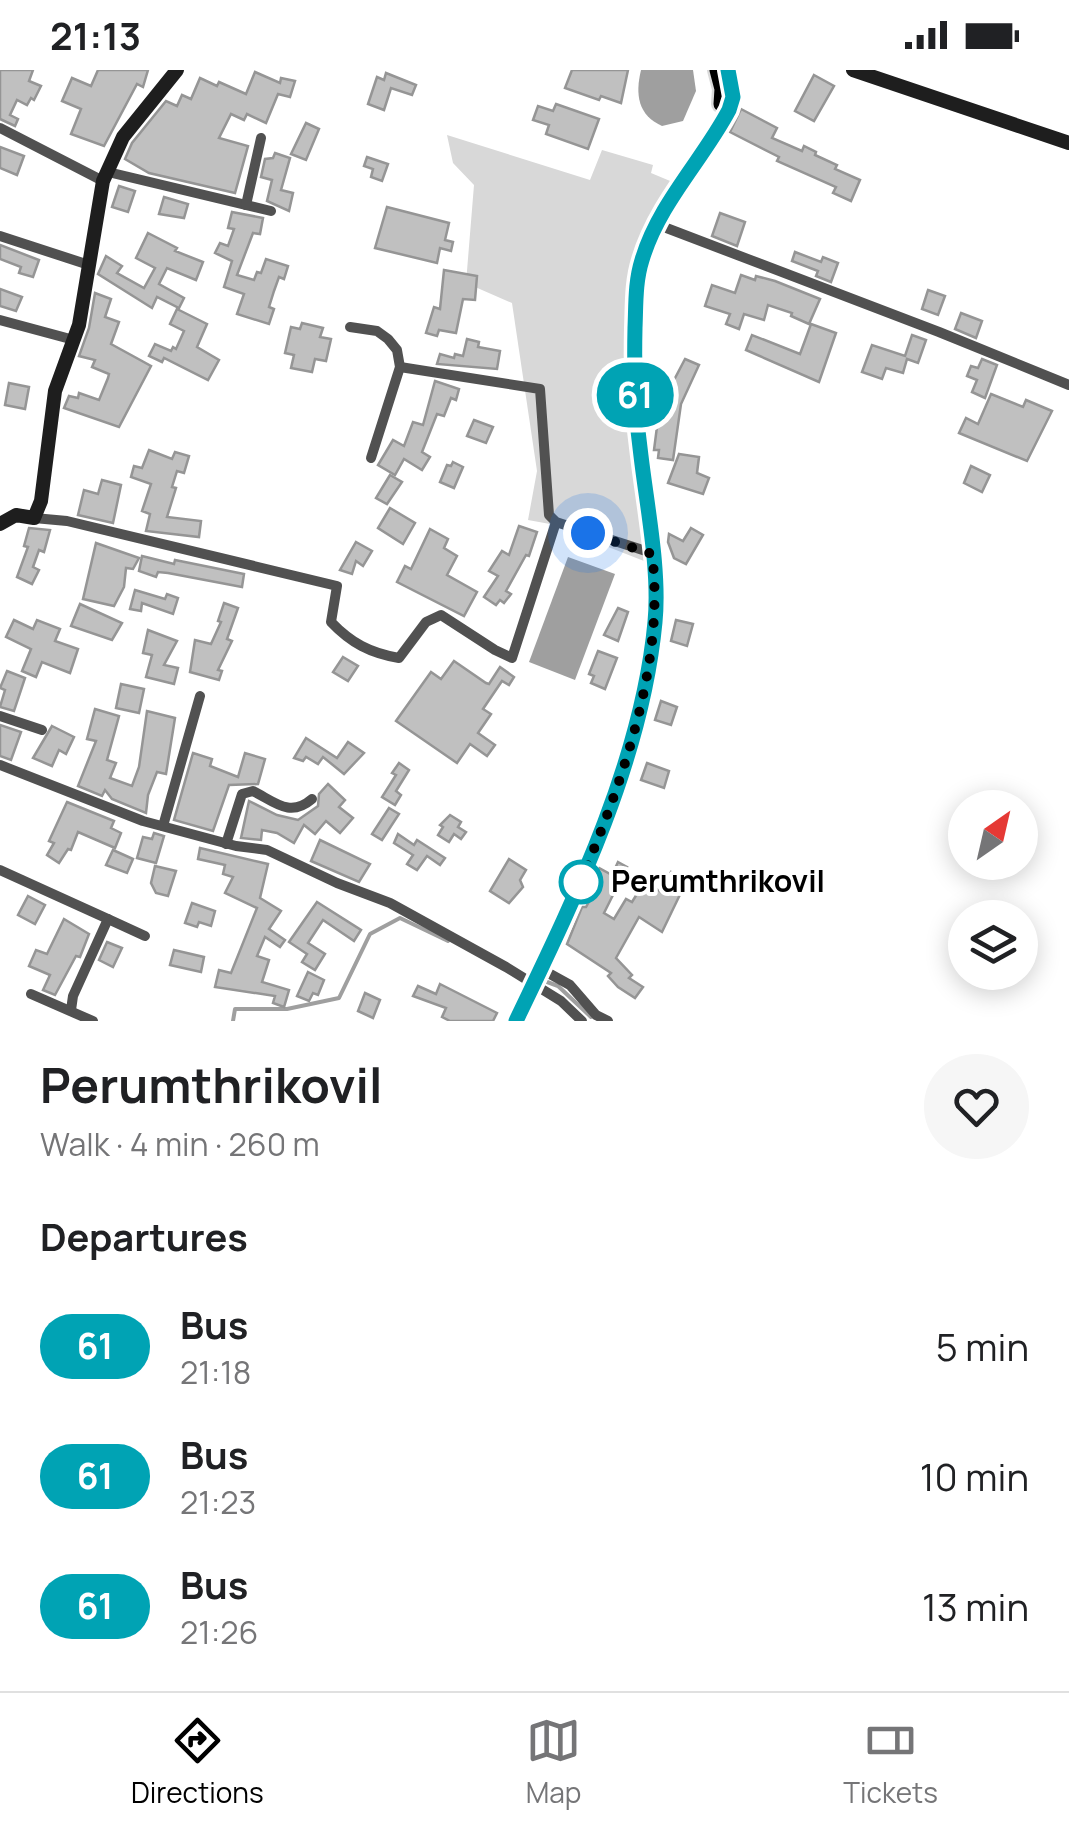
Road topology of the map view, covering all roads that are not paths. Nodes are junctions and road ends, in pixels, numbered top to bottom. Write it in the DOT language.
graph roads {
  1 [pos="177,70"];
  2 [pos="717,70"];
  3 [pos="728,70"];
  4 [pos="852,70"];
  5 [pos="722,122"];
  6 [pos="0,128"];
  7 [pos="261,138"];
  8 [pos="1067,138"];
  9 [pos="106,176"];
  10 [pos="246,205"];
  11 [pos="272,211"];
  12 [pos="656,224"];
  13 [pos="0,236"];
  14 [pos="89,265"];
  15 [pos="0,320"];
  16 [pos="350,328"];
  17 [pos="74,340"];
  18 [pos="400,367"];
  19 [pos="1069,385"];
  20 [pos="371,458"];
  21 [pos="34,518"];
  22 [pos="556,522"];
  23 [pos="0,524"];
  24 [pos="652,554"];
  25 [pos="200,696"];
  26 [pos="0,716"];
  27 [pos="42,730"];
  28 [pos="0,765"];
  29 [pos="312,799"];
  30 [pos="163,826"];
  31 [pos="226,844"];
  32 [pos="0,870"];
  33 [pos="108,920"];
  34 [pos="144,936"];
  35 [pos="542,969"];
  36 [pos="533,985"];
  37 [pos="32,994"];
  38 [pos="71,1010"];
  39 [pos="93,1021"];
  40 [pos="516,1021"];
  41 [pos="582,1021"];
  42 [pos="608,1021"];
  1 -- 9 [label="main road"];
  2 -- 5 [label="main road"];
  3 -- 5 [label="main road"];
  4 -- 8 [label="main road"];
  5 -- 12 [label="main road"];
  6 -- 9 [label="street"];
  7 -- 10 [label="street"];
  9 -- 10 [label="street"];
  9 -- 14 [label="main road"];
  10 -- 11 [label="street"];
  12 -- 19 [label="street"];
  12 -- 24 [label="main road"];
  13 -- 14 [label="street"];
  14 -- 17 [label="main road"];
  15 -- 17 [label="street"];
  16 -- 18 [label="street"];
  17 -- 21 [label="main road"];
  18 -- 20 [label="street"];
  18 -- 22 [label="street"];
  21 -- 22 [label="street"];
  21 -- 23 [label="main road"];
  22 -- 24 [label="street"];
  24 -- 35 [label="main road"];
  25 -- 30 [label="street"];
  26 -- 27 [label="street"];
  28 -- 30 [label="street"];
  29 -- 31 [label="street"];
  30 -- 31 [label="street"];
  31 -- 36 [label="street"];
  32 -- 33 [label="street"];
  33 -- 34 [label="street"];
  33 -- 38 [label="street"];
  35 -- 36 [label="main road"];
  35 -- 42 [label="street"];
  36 -- 40 [label="main road"];
  36 -- 41 [label="street"];
  37 -- 38 [label="street"];
  38 -- 39 [label="street"];
}
